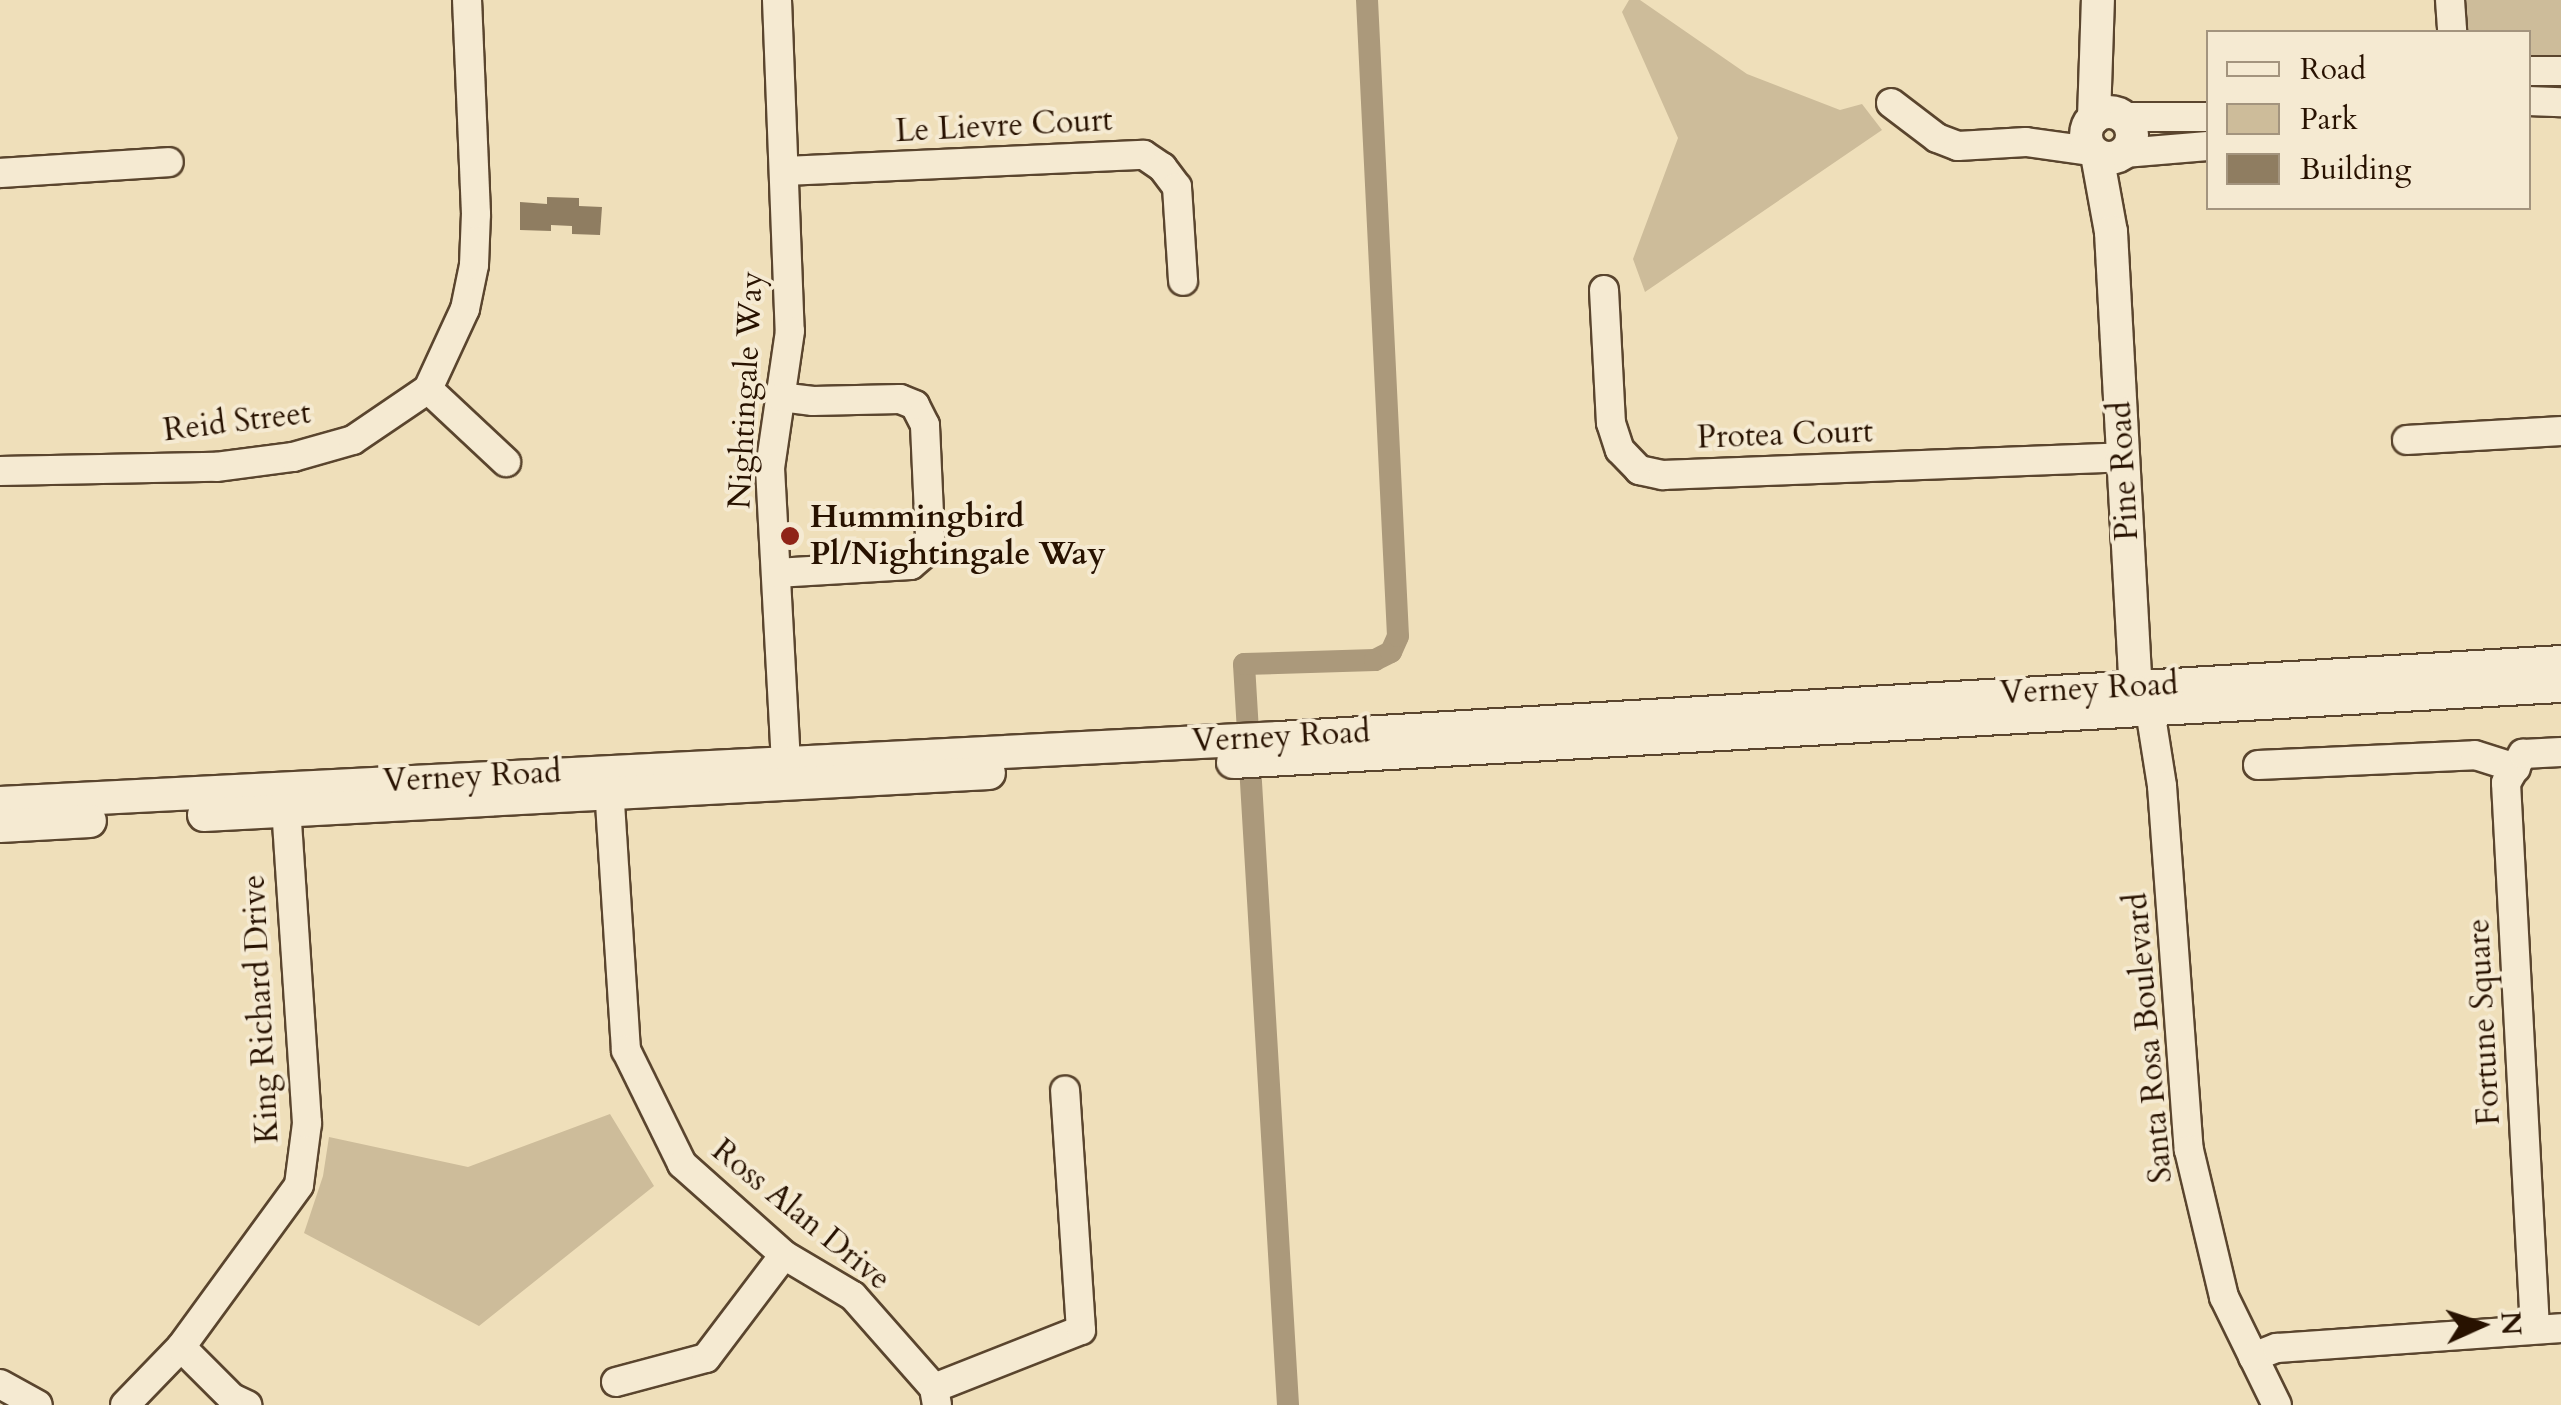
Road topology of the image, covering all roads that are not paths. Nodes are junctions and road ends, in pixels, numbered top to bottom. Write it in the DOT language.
graph roads {
  1 [pos="467,0"];
  2 [pos="777,0"];
  3 [pos="2450,0"];
  4 [pos="2098,6"];
  5 [pos="2452,30"];
  6 [pos="2531,71"];
  7 [pos="2561,71"];
  8 [pos="2531,101"];
  9 [pos="2561,102"];
  10 [pos="1891,103"];
  11 [pos="2206,117"];
  12 [pos="2108,136"];
  13 [pos="2206,146"];
  14 [pos="169,162"];
  15 [pos="786,171"];
  16 [pos="0,173"];
  17 [pos="1184,282"];
  18 [pos="1604,290"];
  19 [pos="428,389"];
  20 [pos="781,397"];
  21 [pos="2561,431"];
  22 [pos="2406,440"];
  23 [pos="2123,457"];
  24 [pos="506,462"];
  25 [pos="0,471"];
  26 [pos="776,573"];
  27 [pos="2561,662"];
  28 [pos="2561,686"];
  29 [pos="2141,702"];
  30 [pos="2561,752"];
  31 [pos="2258,765"];
  32 [pos="2516,768"];
  33 [pos="787,772"];
  34 [pos="608,782"];
  35 [pos="285,799"];
  36 [pos="0,803"];
  37 [pos="0,826"];
  38 [pos="1065,1090"];
  39 [pos="784,1255"];
  40 [pos="2548,1329"];
  41 [pos="181,1347"];
  42 [pos="2253,1357"];
  43 [pos="616,1382"];
  44 [pos="0,1384"];
  45 [pos="936,1396"];
  46 [pos="38,1405"];
  47 [pos="125,1405"];
  48 [pos="246,1405"];
  49 [pos="2277,1405"];
  1 -- 19 [label="street"];
  2 -- 15 [label="street, Nightingale Way"];
  3 -- 5 [label="street"];
  4 -- 12 [label="street, Pine Road"];
  6 -- 7 [label="street"];
  8 -- 9 [label="street"];
  10 -- 12 [label="street"];
  11 -- 12 [label="street"];
  12 -- 13 [label="street"];
  12 -- 23 [label="street, Pine Road"];
  14 -- 16 [label="street"];
  15 -- 17 [label="street, Le Lievre Court"];
  15 -- 20 [label="street, Nightingale Way"];
  18 -- 23 [label="street, Protea Court"];
  19 -- 24 [label="street"];
  19 -- 25 [label="street, Reid Street"];
  20 -- 26 [label="street, Nightingale Way"];
  20 -- 26 [label="street"];
  21 -- 22 [label="street"];
  23 -- 29 [label="street, Pine Road"];
  26 -- 33 [label="street, Nightingale Way"];
  27 -- 29 [label="street, Verney Road"];
  28 -- 29 [label="street, Verney Road"];
  29 -- 33 [label="street, Verney Road"];
  29 -- 42 [label="street, Santa Rosa Boulevard"];
  30 -- 32 [label="street"];
  31 -- 32 [label="street"];
  32 -- 40 [label="street, Fortune Square"];
  33 -- 34 [label="street, Verney Road"];
  34 -- 35 [label="street, Verney Road"];
  34 -- 39 [label="street, Ross Alan Drive"];
  35 -- 36 [label="street, Verney Road"];
  35 -- 37 [label="street, Verney Road"];
  35 -- 41 [label="street, King Richard Drive"];
  38 -- 45 [label="street"];
  39 -- 43 [label="street"];
  39 -- 45 [label="street, Ross Alan Drive"];
  40 -- 42 [label="street"];
  41 -- 47 [label="street, King Richard Drive"];
  41 -- 48 [label="street"];
  42 -- 49 [label="street, Santa Rosa Boulevard"];
  44 -- 46 [label="street"];
}
